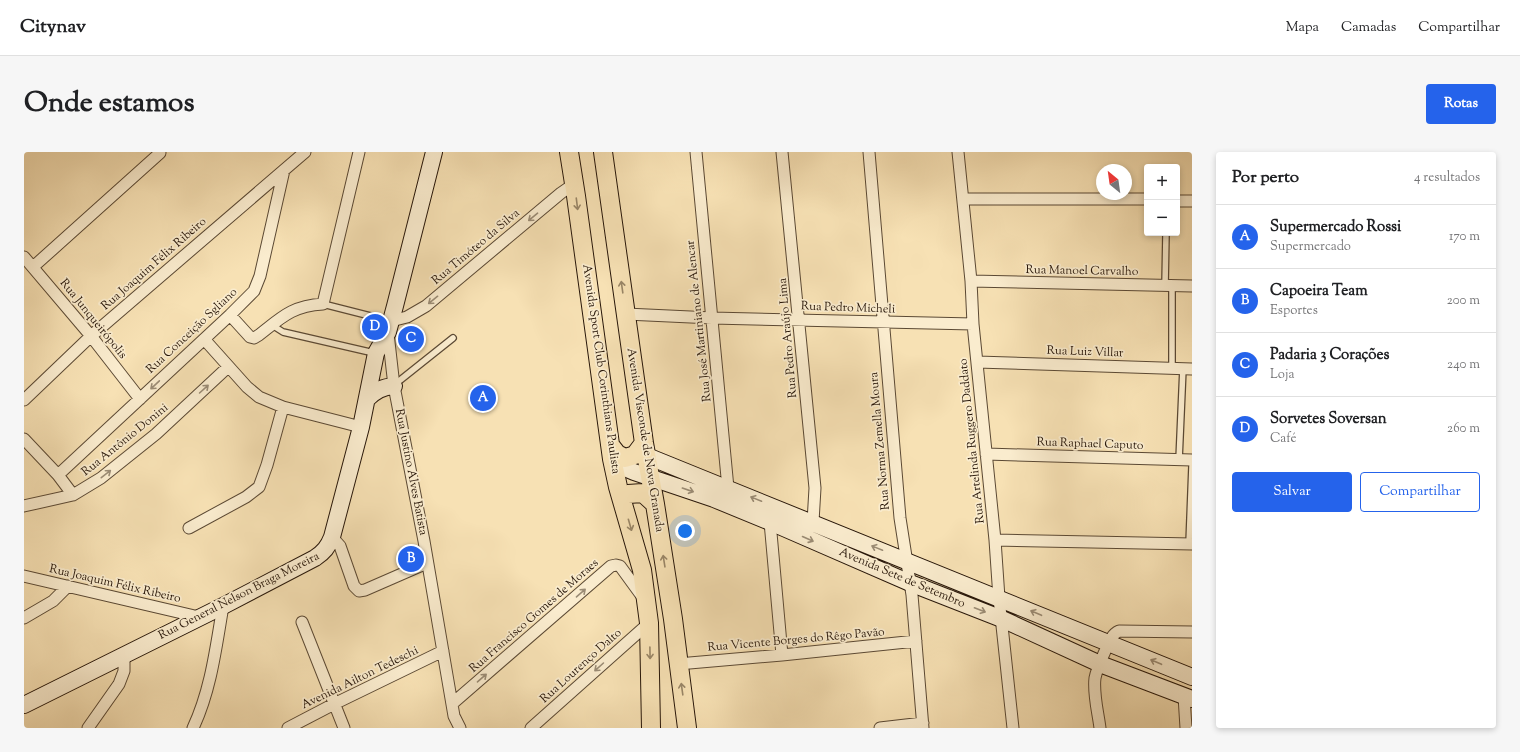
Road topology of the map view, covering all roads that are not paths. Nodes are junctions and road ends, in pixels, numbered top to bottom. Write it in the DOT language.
graph roads {
  1 [pos="359,152"];
  2 [pos="434,152"];
  3 [pos="569,152"];
  4 [pos="603,152"];
  5 [pos="696,152"];
  6 [pos="782,152"];
  7 [pos="869,152"];
  8 [pos="958,152"];
  9 [pos="160,153"];
  10 [pos="301,153"];
  11 [pos="284,170"];
  12 [pos="574,184"];
  13 [pos="963,199"];
  14 [pos="1144,199"];
  15 [pos="1180,201"];
  16 [pos="1192,201"];
  17 [pos="1166,236"];
  18 [pos="24,257"];
  19 [pos="34,267"];
  20 [pos="971,281"];
  21 [pos="1169,286"];
  22 [pos="1192,286"];
  23 [pos="323,304"];
  24 [pos="626,314"];
  25 [pos="230,315"];
  26 [pos="712,318"];
  27 [pos="799,319"];
  28 [pos="884,322"];
  29 [pos="973,324"];
  30 [pos="272,325"];
  31 [pos="389,327"];
  32 [pos="91,336"];
  33 [pos="453,338"];
  34 [pos="204,339"];
  35 [pos="376,354"];
  36 [pos="977,362"];
  37 [pos="228,367"];
  38 [pos="1182,368"];
  39 [pos="394,386"];
  40 [pos="140,399"];
  41 [pos="367,399"];
  42 [pos="24,400"];
  43 [pos="283,407"];
  44 [pos="361,427"];
  45 [pos="24,439"];
  46 [pos="646,449"];
  47 [pos="611,452"];
  48 [pos="986,454"];
  49 [pos="1179,460"];
  50 [pos="1192,460"];
  51 [pos="1192,466"];
  52 [pos="58,476"];
  53 [pos="651,478"];
  54 [pos="728,488"];
  55 [pos="73,495"];
  56 [pos="621,497"];
  57 [pos="655,504"];
  58 [pos="24,506"];
  59 [pos="770,522"];
  60 [pos="813,522"];
  61 [pos="189,528"];
  62 [pos="332,537"];
  63 [pos="995,540"];
  64 [pos="1190,544"];
  65 [pos="906,560"];
  66 [pos="427,563"];
  67 [pos="24,576"];
  68 [pos="910,583"];
  69 [pos="68,586"];
  70 [pos="999,598"];
  71 [pos="646,601"];
  72 [pos="223,606"];
  73 [pos="199,617"];
  74 [pos="24,618"];
  75 [pos="1002,619"];
  76 [pos="302,622"];
  77 [pos="649,623"];
  78 [pos="1192,632"];
  79 [pos="916,641"];
  80 [pos="1109,643"];
  81 [pos="443,651"];
  82 [pos="124,654"];
  83 [pos="782,655"];
  84 [pos="678,664"];
  85 [pos="1100,664"];
  86 [pos="1192,677"];
  87 [pos="1188,697"];
  88 [pos="24,704"];
  89 [pos="334,704"];
  90 [pos="453,704"];
  91 [pos="923,726"];
  92 [pos="650,727"];
  93 [pos="88,728"];
  94 [pos="193,728"];
  95 [pos="288,728"];
  96 [pos="344,728"];
  97 [pos="460,728"];
  98 [pos="531,728"];
  99 [pos="687,728"];
  100 [pos="880,728"];
  101 [pos="1013,728"];
  102 [pos="1100,728"];
  103 [pos="1186,728"];
  1 -- 23 [label="street"];
  2 -- 31 [label="main road, Rua Justino Alves Batista"];
  3 -- 12 [label="main road, Avenida Sport Club Corinthians Paulista"];
  24 -- 4 [label="main road, Avenida Visconde de Nova Granada, one-way"];
  5 -- 26 [label="street, Rua José Martiniano de Alencar"];
  6 -- 27 [label="street, Rua Pedro Araújo Lima"];
  7 -- 28 [label="street, Rua Norma Zemella Moura"];
  8 -- 13 [label="street, Rua Artelinda Ruggero Daddato"];
  9 -- 19 [label="street"];
  10 -- 11 [label="street, Rua Joaquim Félix Ribeiro"];
  11 -- 25 [label="street, Rua Conceição Sgliano"];
  11 -- 32 [label="street, Rua Joaquim Félix Ribeiro"];
  12 -- 31 [label="street, Rua Timóteo da Silva, one-way"];
  12 -- 47 [label="main road, Avenida Sport Club Corinthians Paulista, one-way"];
  13 -- 14 [label="street"];
  13 -- 20 [label="street, Rua Artelinda Ruggero Daddato"];
  15 -- 16 [label="street"];
  17 -- 21 [label="lane"];
  18 -- 19 [label="street, Rua Junqueirópolis"];
  19 -- 32 [label="street, Rua Junqueirópolis"];
  20 -- 21 [label="street, Rua Manoel Carvalho"];
  20 -- 29 [label="street, Rua Artelinda Ruggero Daddato"];
  21 -- 22 [label="street, Rua Manoel Carvalho"];
  21 -- 38 [label="lane"];
  23 -- 30 [label="street"];
  23 -- 31 [label="lane"];
  24 -- 26 [label="street, Rua Pedro Micheli"];
  24 -- 46 [label="main road, Avenida Visconde de Nova Granada"];
  25 -- 30 [label="street"];
  25 -- 34 [label="street, Rua Conceição Sgliano"];
  26 -- 27 [label="street, Rua Pedro Micheli"];
  26 -- 54 [label="street, Rua José Martiniano de Alencar"];
  27 -- 28 [label="street, Rua Pedro Micheli"];
  27 -- 60 [label="street, Rua Pedro Araújo Lima"];
  28 -- 29 [label="street, Rua Pedro Micheli"];
  28 -- 65 [label="street, Rua Norma Zemella Moura"];
  29 -- 36 [label="street, Rua Artelinda Ruggero Daddato"];
  30 -- 35 [label="lane"];
  31 -- 35 [label="main road, Rua General Nelson Braga Moreira"];
  31 -- 39 [label="street, Rua Justino Alves Batista"];
  32 -- 40 [label="street, Rua Junqueirópolis"];
  32 -- 42 [label="street, Rua Joaquim Félix Ribeiro"];
  33 -- 39 [label="lane"];
  34 -- 37 [label="street"];
  34 -- 40 [label="street, Rua Conceição Sgliano, one-way"];
  35 -- 41 [label="main road, Rua General Nelson Braga Moreira"];
  36 -- 38 [label="street, Rua Luiz Villar"];
  36 -- 48 [label="street, Rua Artelinda Ruggero Daddato"];
  37 -- 43 [label="street"];
  55 -- 37 [label="street, Rua Antônio Donini, one-way"];
  38 -- 49 [label="lane"];
  39 -- 41 [label="main road"];
  39 -- 66 [label="street, Rua Justino Alves Batista"];
  40 -- 52 [label="street, Rua Conceição Sgliano"];
  41 -- 44 [label="main road, Rua General Nelson Braga Moreira"];
  43 -- 44 [label="street"];
  43 -- 61 [label="street"];
  44 -- 62 [label="main road, Rua General Nelson Braga Moreira"];
  45 -- 52 [label="street"];
  46 -- 47 [label="main road"];
  46 -- 53 [label="main road, Avenida Visconde de Nova Granada"];
  46 -- 54 [label="main road, Avenida Sete de Setembro"];
  47 -- 53 [label="main road, Avenida Sete de Setembro"];
  47 -- 56 [label="main road, Avenida Sport Club Corinthians Paulista"];
  48 -- 49 [label="street, Rua Raphael Caputo"];
  48 -- 63 [label="street, Rua Artelinda Ruggero Daddato"];
  49 -- 50 [label="street, Rua Raphael Caputo"];
  51 -- 64 [label="lane"];
  52 -- 55 [label="street"];
  53 -- 57 [label="main road, Avenida Visconde de Nova Granada"];
  53 -- 59 [label="main road, Avenida Sete de Setembro, one-way"];
  60 -- 54 [label="main road, Avenida Sete de Setembro, one-way"];
  55 -- 58 [label="street, Rua Antônio Donini"];
  56 -- 57 [label="main road"];
  56 -- 71 [label="main road, Avenida Sport Club Corinthians Paulista, one-way"];
  84 -- 57 [label="main road, Avenida Visconde de Nova Granada, one-way"];
  59 -- 68 [label="main road, Avenida Sete de Setembro, one-way"];
  59 -- 83 [label="street"];
  65 -- 60 [label="main road, Avenida Sete de Setembro, one-way"];
  62 -- 66 [label="street"];
  62 -- 72 [label="main road, Rua General Nelson Braga Moreira"];
  63 -- 64 [label="street"];
  63 -- 70 [label="street, Rua Artelinda Ruggero Daddato"];
  65 -- 68 [label="street, Rua Norma Zemella Moura"];
  65 -- 70 [label="main road, Avenida Sete de Setembro"];
  66 -- 81 [label="street, Rua Justino Alves Batista"];
  67 -- 69 [label="street, Rua Joaquim Félix Ribeiro"];
  68 -- 75 [label="main road, Avenida Sete de Setembro, one-way"];
  68 -- 79 [label="street, Rua Norma Zemella Moura"];
  69 -- 73 [label="street, Rua Joaquim Félix Ribeiro"];
  69 -- 74 [label="street"];
  70 -- 75 [label="street, Rua Artelinda Ruggero Daddato"];
  80 -- 70 [label="main road, Avenida Sete de Setembro, one-way"];
  71 -- 77 [label="main road, Avenida Sport Club Corinthians Paulista"];
  90 -- 71 [label="street, Rua Francisco Gomes de Moraes, one-way"];
  72 -- 73 [label="main road, Rua General Nelson Braga Moreira"];
  72 -- 94 [label="street"];
  73 -- 82 [label="main road, Rua General Nelson Braga Moreira"];
  75 -- 85 [label="main road, Avenida Sete de Setembro"];
  75 -- 101 [label="street, Rua Artelinda Ruggero Daddato"];
  76 -- 89 [label="street"];
  77 -- 92 [label="main road, Avenida Sport Club Corinthians Paulista, one-way"];
  77 -- 98 [label="street, Rua Lourenço Dalto, one-way"];
  78 -- 80 [label="street"];
  79 -- 83 [label="street, Rua Vicente Borges do Rêgo Pavão"];
  79 -- 91 [label="street, Rua Norma Zemella Moura"];
  80 -- 85 [label="street"];
  86 -- 80 [label="main road, Avenida Sete de Setembro, one-way"];
  81 -- 89 [label="street, Avenida Ailton Tedeschi"];
  81 -- 90 [label="street, Rua Justino Alves Batista"];
  82 -- 88 [label="main road, Rua General Nelson Braga Moreira"];
  82 -- 93 [label="street"];
  83 -- 84 [label="street, Rua Vicente Borges do Rêgo Pavão"];
  99 -- 84 [label="main road, Avenida Visconde de Nova Granada, one-way"];
  85 -- 87 [label="main road, Avenida Sete de Setembro"];
  85 -- 102 [label="street"];
  87 -- 103 [label="street"];
  89 -- 95 [label="street, Avenida Ailton Tedeschi"];
  89 -- 96 [label="street"];
  90 -- 97 [label="street, Rua Justino Alves Batista"];
  91 -- 100 [label="street"];
}
